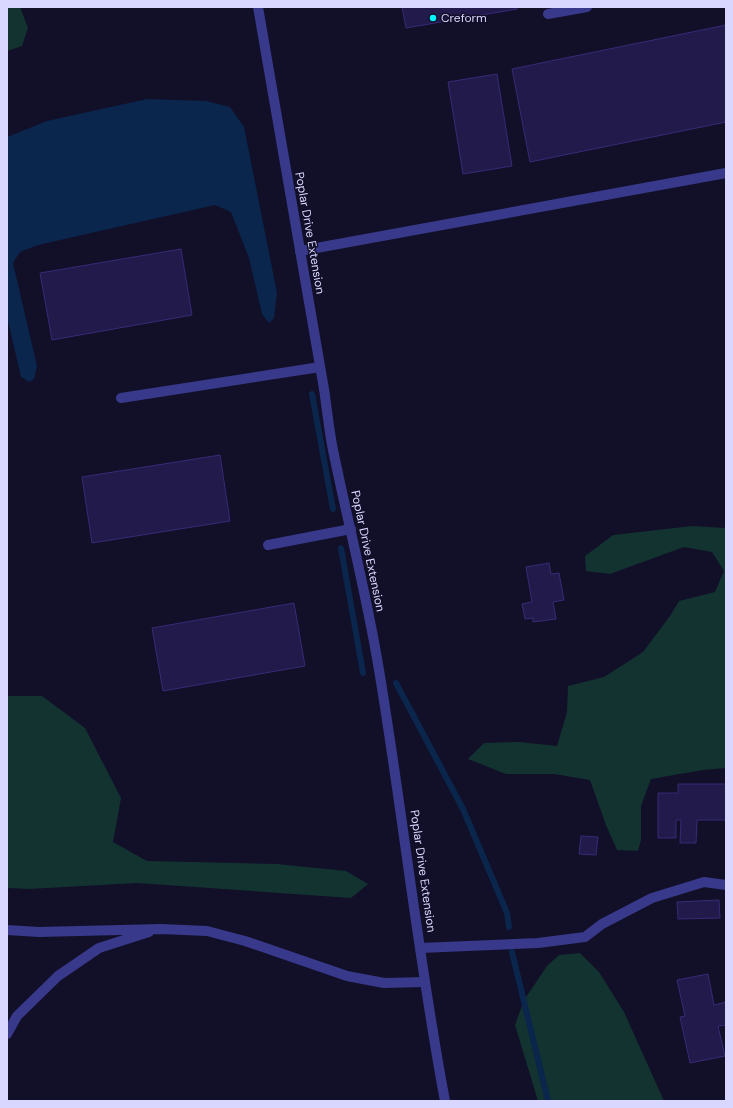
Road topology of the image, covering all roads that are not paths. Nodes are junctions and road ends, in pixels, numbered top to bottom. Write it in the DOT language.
graph roads {
  1 [pos="258,7"];
  2 [pos="587,7"];
  3 [pos="548,14"];
  4 [pos="726,173"];
  5 [pos="300,251"];
  6 [pos="320,367"];
  7 [pos="121,398"];
  8 [pos="351,529"];
  9 [pos="268,546"];
  10 [pos="726,885"];
  11 [pos="161,929"];
  12 [pos="7,930"];
  13 [pos="420,948"];
  14 [pos="425,982"];
  15 [pos="7,1034"];
  16 [pos="445,1101"];
  1 -- 5 [label="street, Poplar Drive Extension"];
  2 -- 3 [label="street"];
  4 -- 5 [label="street"];
  5 -- 6 [label="street, Poplar Drive Extension"];
  6 -- 7 [label="street"];
  6 -- 8 [label="street, Poplar Drive Extension"];
  8 -- 9 [label="street"];
  8 -- 13 [label="street, Poplar Drive Extension"];
  10 -- 13 [label="street"];
  11 -- 12 [label="street"];
  11 -- 14 [label="street"];
  11 -- 15 [label="street"];
  13 -- 14 [label="street, Poplar Drive Extension"];
  14 -- 16 [label="street, Poplar Drive Extension"];
}
